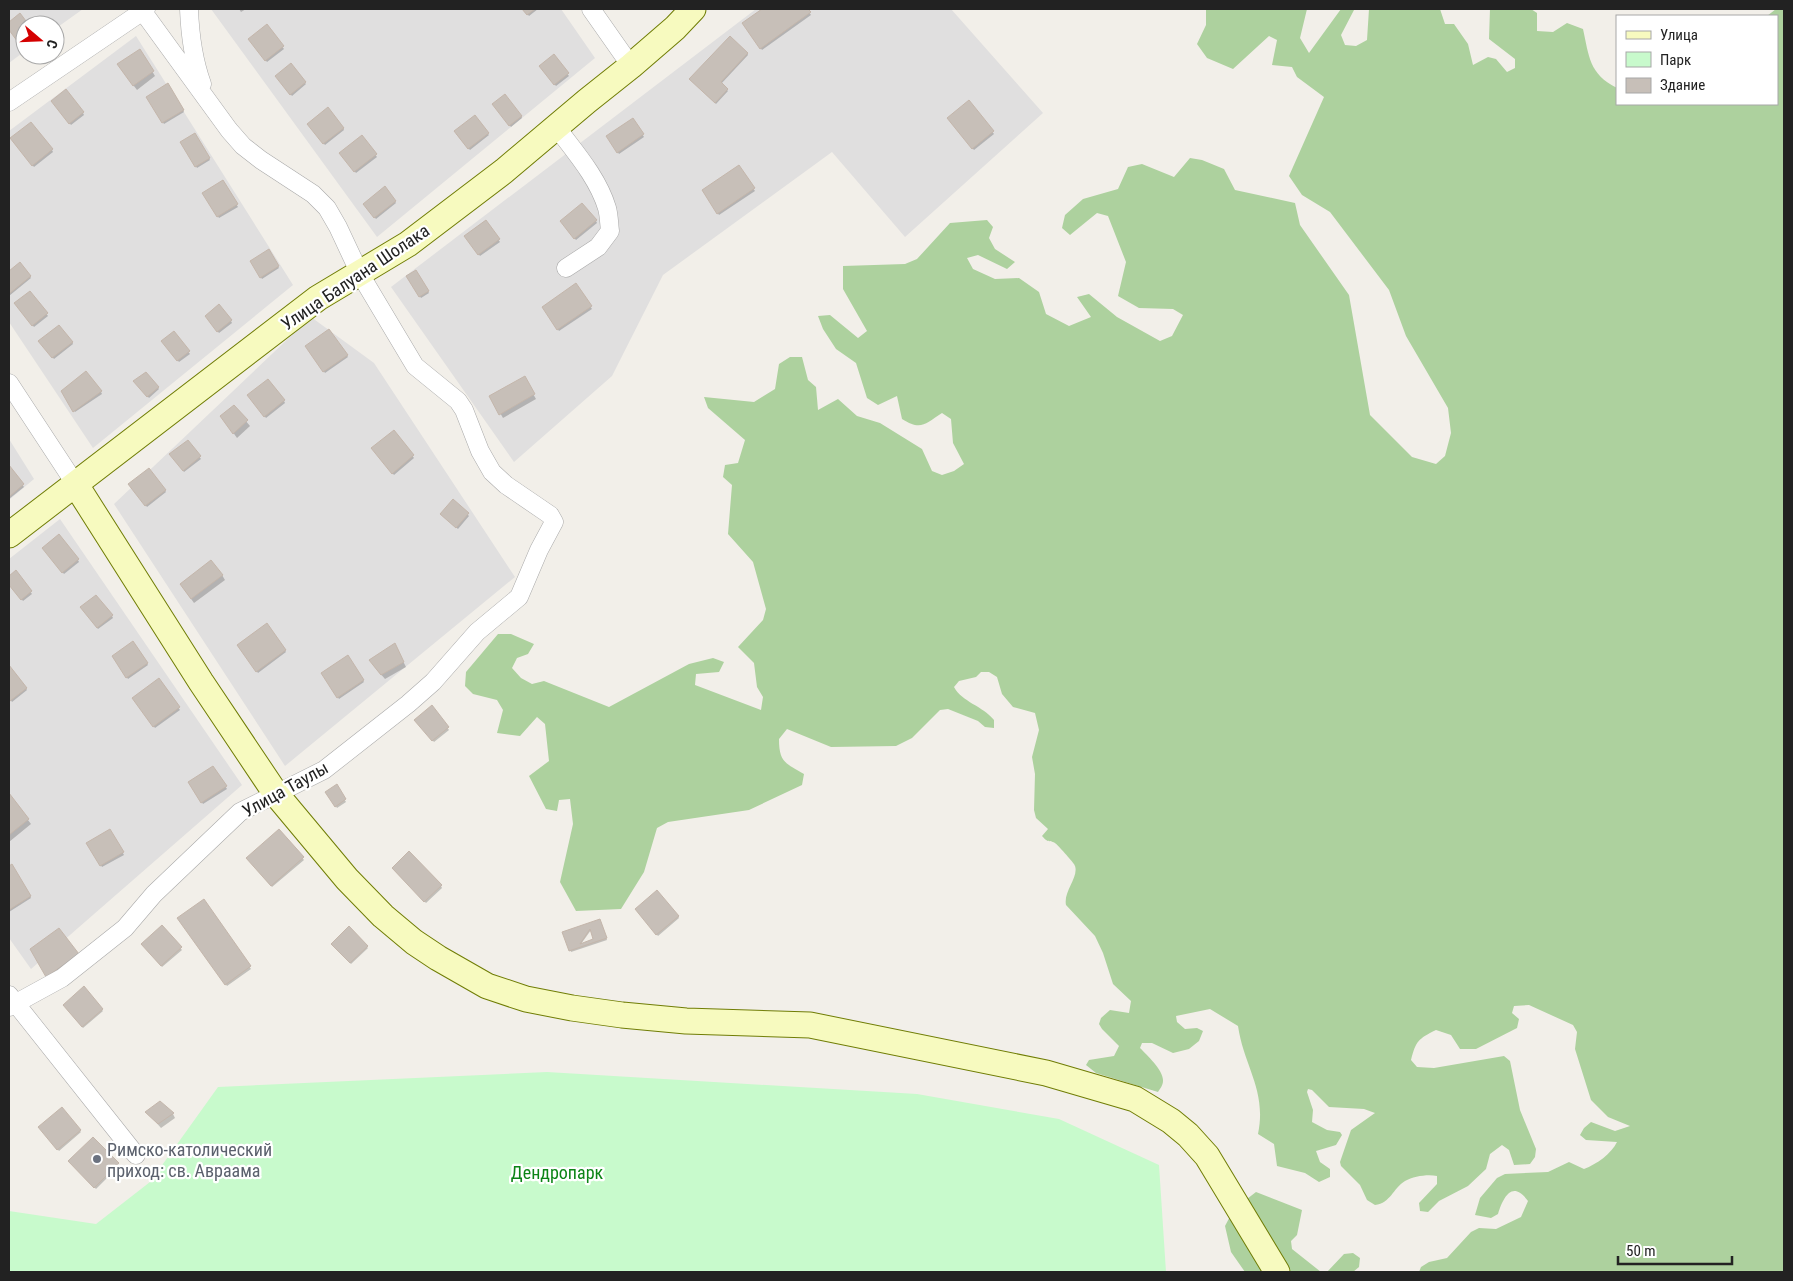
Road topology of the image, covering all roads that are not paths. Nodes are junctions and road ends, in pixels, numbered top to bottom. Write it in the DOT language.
graph roads {
  1 [pos="189,9"];
  2 [pos="591,9"];
  3 [pos="694,9"];
  4 [pos="143,10"];
  5 [pos="631,66"];
  6 [pos="9,102"];
  7 [pos="210,103"];
  8 [pos="557,128"];
  9 [pos="566,268"];
  10 [pos="360,274"];
  11 [pos="9,383"];
  12 [pos="76,485"];
  13 [pos="9,535"];
  14 [pos="276,794"];
  15 [pos="11,1002"];
  16 [pos="136,1155"];
  17 [pos="1277,1272"];
  1 -- 7 [label="street"];
  2 -- 5 [label="street"];
  3 -- 5 [label="street, Улица Балуана Шолака"];
  4 -- 6 [label="street"];
  4 -- 7 [label="street"];
  5 -- 8 [label="street, Улица Балуана Шолака"];
  7 -- 10 [label="street"];
  8 -- 9 [label="street"];
  8 -- 10 [label="street, Улица Балуана Шолака"];
  10 -- 12 [label="street, Улица Балуана Шолака"];
  10 -- 14 [label="street, Улица Таулы"];
  11 -- 12 [label="street"];
  12 -- 13 [label="street, Улица Балуана Шолака"];
  12 -- 14 [label="street"];
  14 -- 15 [label="street, Улица Таулы"];
  14 -- 17 [label="street"];
  15 -- 16 [label="street"];
}
